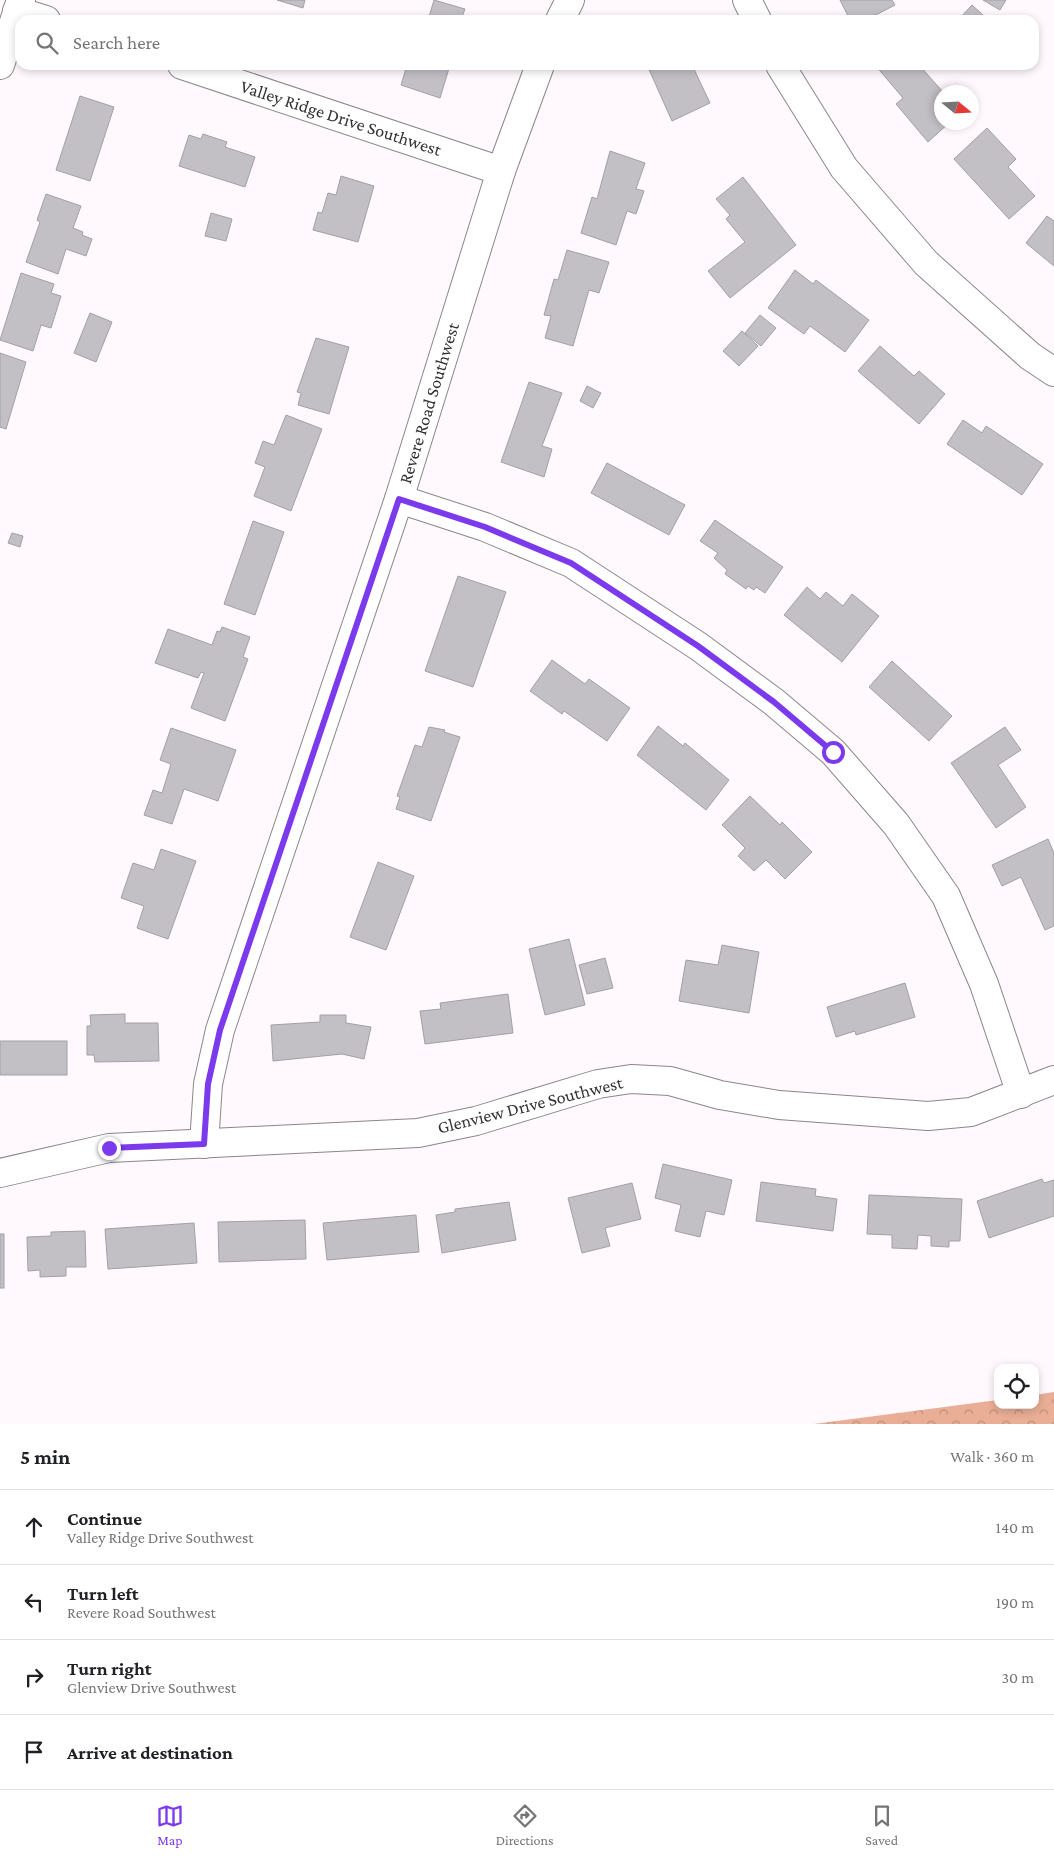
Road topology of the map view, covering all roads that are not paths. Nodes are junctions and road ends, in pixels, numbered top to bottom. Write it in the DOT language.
graph roads {
  1 [pos="570,0"];
  2 [pos="747,0"];
  3 [pos="19,5"];
  4 [pos="37,15"];
  5 [pos="562,15"];
  6 [pos="754,15"];
  7 [pos="15,18"];
  8 [pos="0,65"];
  9 [pos="197,70"];
  10 [pos="538,70"];
  11 [pos="783,70"];
  12 [pos="501,170"];
  13 [pos="1054,372"];
  14 [pos="399,499"];
  15 [pos="1054,1080"];
  16 [pos="1021,1094"];
  17 [pos="204,1144"];
  18 [pos="0,1173"];
  1 -- 5 [label="street"];
  2 -- 6 [label="street"];
  3 -- 4 [label="street"];
  7 -- 8 [label="street"];
  9 -- 12 [label="street, Valley Ridge Drive Southwest"];
  10 -- 12 [label="street, Revere Road Southwest"];
  11 -- 13 [label="street"];
  12 -- 14 [label="street, Revere Road Southwest"];
  14 -- 16 [label="street"];
  14 -- 17 [label="street, Revere Road Southwest"];
  15 -- 16 [label="street, Glenview Drive Southwest"];
  16 -- 17 [label="street, Glenview Drive Southwest"];
  17 -- 18 [label="street, Glenview Drive Southwest"];
}
